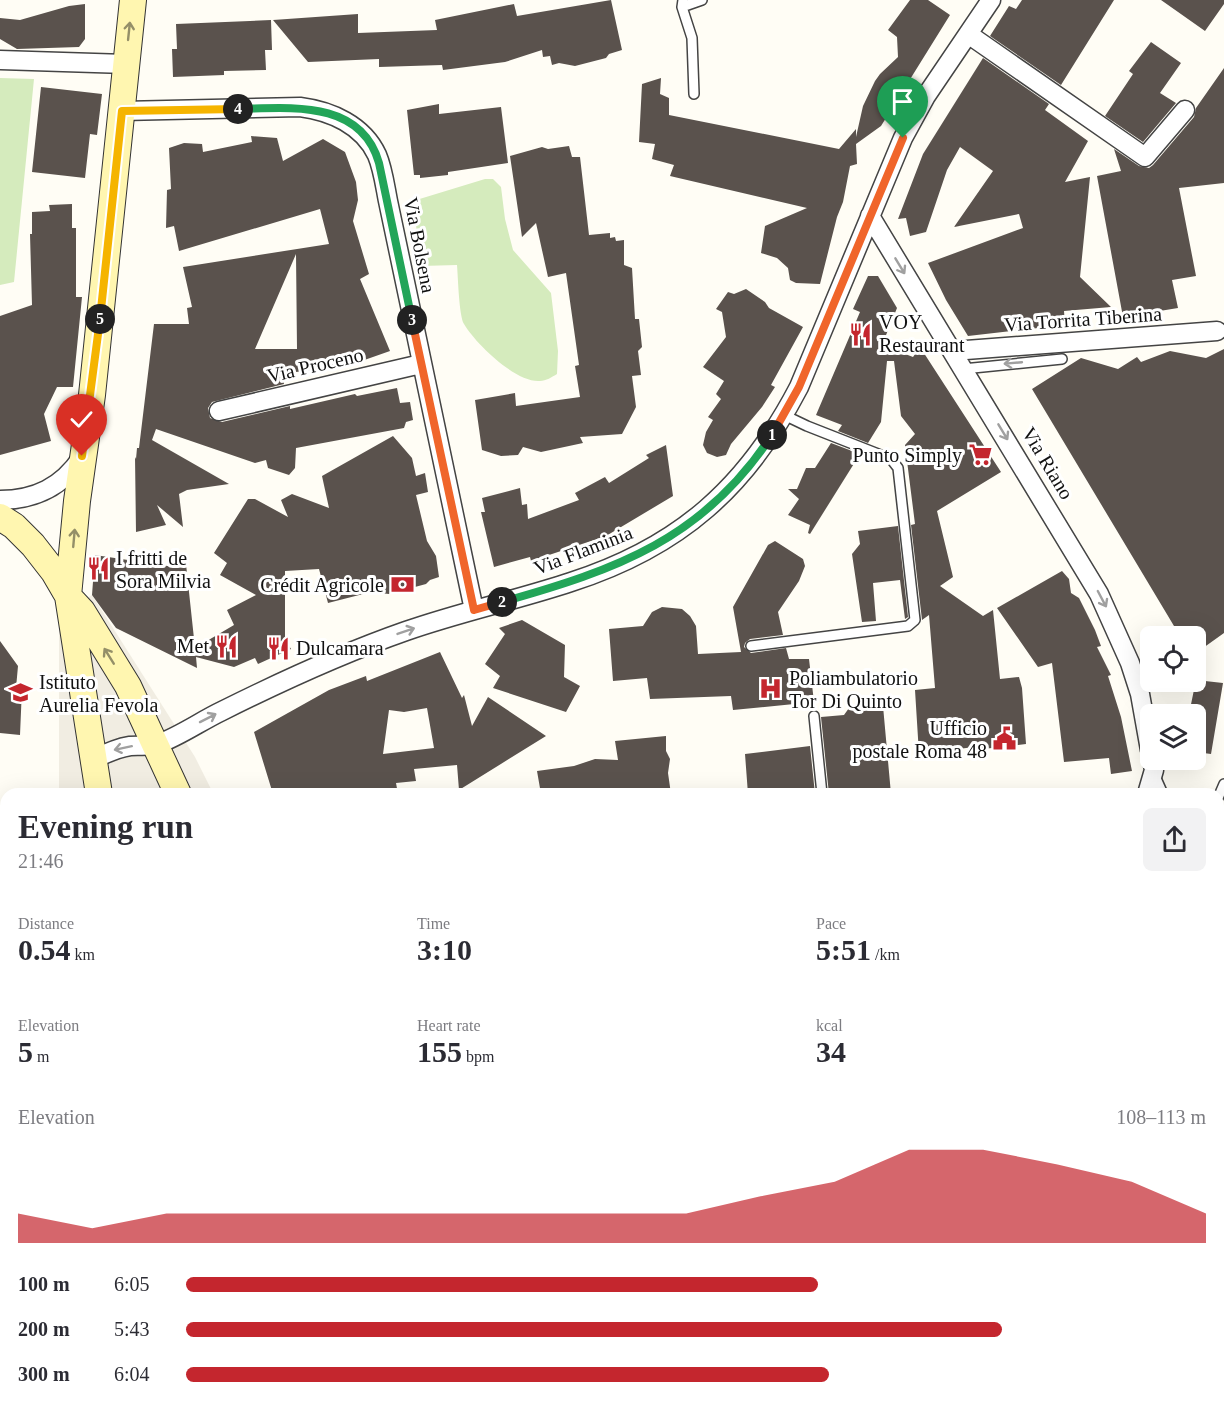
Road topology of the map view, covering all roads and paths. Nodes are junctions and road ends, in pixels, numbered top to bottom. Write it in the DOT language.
graph roads {
  1 [pos="133,0"];
  2 [pos="145,0"];
  3 [pos="702,0"];
  4 [pos="991,0"];
  5 [pos="682,4"];
  6 [pos="968,34"];
  7 [pos="0,60"];
  8 [pos="126,64"];
  9 [pos="694,94"];
  10 [pos="1185,110"];
  11 [pos="122,111"];
  12 [pos="870,216"];
  13 [pos="1217,330"];
  14 [pos="953,351"];
  15 [pos="1062,359"];
  16 [pos="421,364"];
  17 [pos="963,369"];
  18 [pos="219,411"];
  19 [pos="784,415"];
  20 [pos="82,456"];
  21 [pos="0,500"];
  22 [pos="0,517"];
  23 [pos="68,596"];
  24 [pos="474,610"];
  25 [pos="751,646"];
  26 [pos="1142,704"];
  27 [pos="814,716"];
  28 [pos="156,744"];
  29 [pos="92,760"];
  30 [pos="1152,770"];
  31 [pos="1155,770"];
  32 [pos="98,788"];
  33 [pos="175,788"];
  34 [pos="821,788"];
  35 [pos="1148,788"];
  36 [pos="1161,788"];
  1 -- 2 [label="street"];
  8 -- 1 [label="street, one-way"];
  3 -- 5 [label="lane"];
  4 -- 6 [label="street, Via Flaminia"];
  5 -- 9 [label="lane"];
  6 -- 10 [label="street"];
  6 -- 12 [label="street, Via Flaminia"];
  7 -- 8 [label="street"];
  8 -- 11 [label="street"];
  11 -- 16 [label="street, Via Bolsena"];
  11 -- 20 [label="street"];
  12 -- 14 [label="street, Via Riano, one-way"];
  12 -- 19 [label="street, Via Flaminia"];
  13 -- 14 [label="street, Via Torrita Tiberina"];
  14 -- 17 [label="street, Via Riano"];
  15 -- 17 [label="lane, one-way"];
  16 -- 18 [label="street, Via Proceno"];
  16 -- 24 [label="street, Via Bolsena"];
  17 -- 26 [label="street, Via Riano, one-way"];
  19 -- 24 [label="street, Via Flaminia"];
  19 -- 25 [label="lane"];
  20 -- 21 [label="street"];
  23 -- 20 [label="street, one-way"];
  22 -- 23 [label="street"];
  28 -- 23 [label="street, one-way"];
  23 -- 29 [label="street"];
  28 -- 24 [label="street, Via Flaminia, one-way"];
  27 -- 34 [label="lane"];
  28 -- 29 [label="street, Via Flaminia, one-way"];
  28 -- 33 [label="street"];
  29 -- 32 [label="street"];
  30 -- 35 [label="street"];
  31 -- 36 [label="lane"];
}
